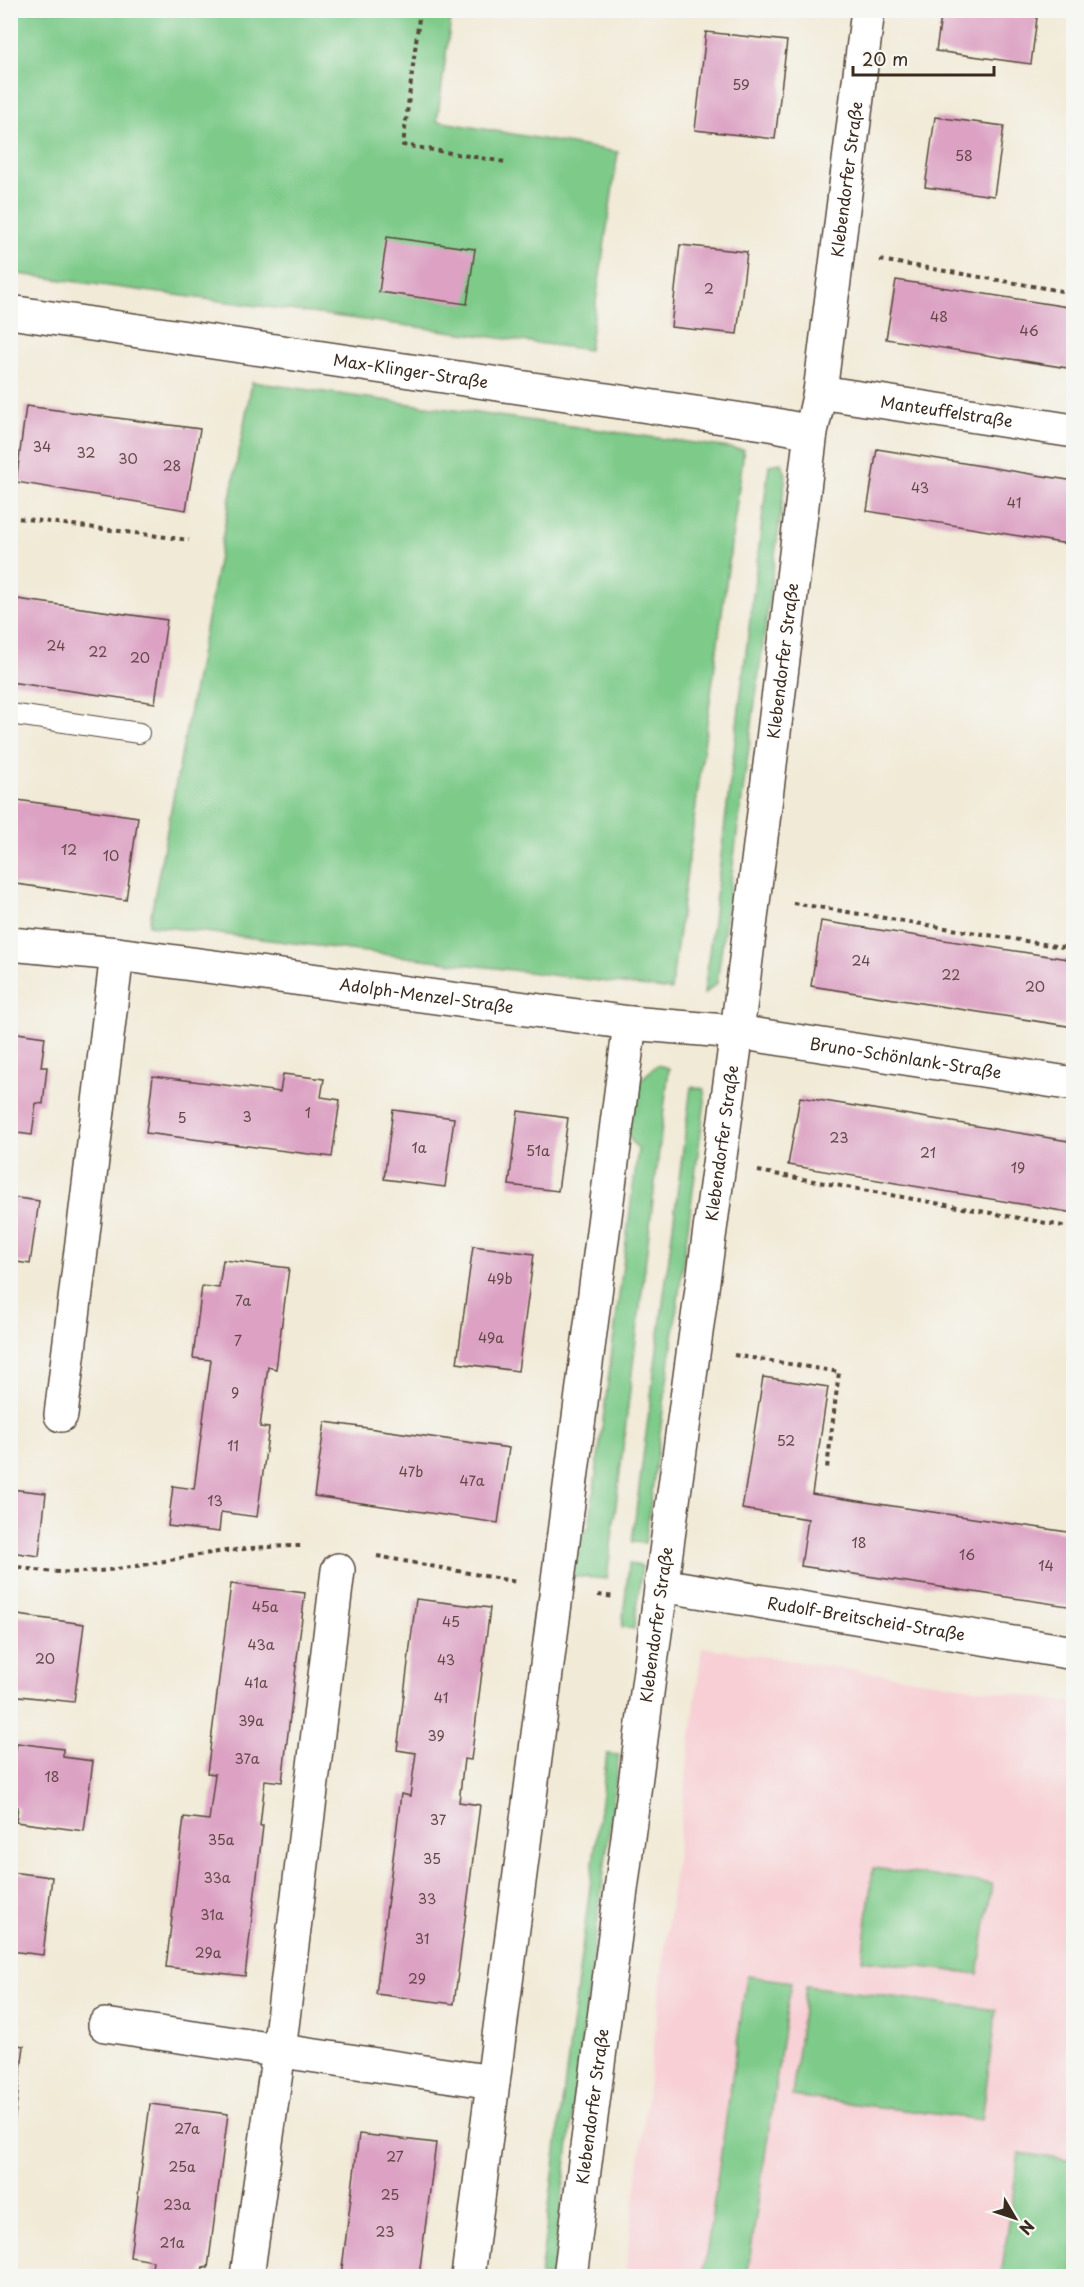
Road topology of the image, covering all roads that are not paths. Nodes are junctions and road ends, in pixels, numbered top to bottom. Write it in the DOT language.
graph roads {
  1 [pos="868,10"];
  2 [pos="10,312"];
  3 [pos="820,392"];
  4 [pos="1074,431"];
  5 [pos="811,432"];
  6 [pos="10,714"];
  7 [pos="139,733"];
  8 [pos="10,944"];
  9 [pos="117,954"];
  10 [pos="630,1023"];
  11 [pos="737,1032"];
  12 [pos="1074,1084"];
  13 [pos="61,1415"];
  14 [pos="338,1570"];
  15 [pos="661,1585"];
  16 [pos="1074,1653"];
  17 [pos="105,2025"];
  18 [pos="279,2051"];
  19 [pos="493,2082"];
  20 [pos="247,2277"];
  21 [pos="468,2277"];
  22 [pos="570,2277"];
  1 -- 3 [label="street, Klebendorfer Straße"];
  2 -- 5 [label="street, Max-Klinger-Straße"];
  3 -- 4 [label="street, Manteuffelstraße"];
  3 -- 5 [label="street, Klebendorfer Straße"];
  5 -- 11 [label="street, Klebendorfer Straße"];
  6 -- 7 [label="lane"];
  8 -- 9 [label="street, Adolph-Menzel-Straße"];
  9 -- 10 [label="street, Adolph-Menzel-Straße"];
  9 -- 13 [label="street"];
  10 -- 11 [label="street, Adolph-Menzel-Straße"];
  10 -- 19 [label="street"];
  11 -- 12 [label="street, Bruno-Schönlank-Straße"];
  11 -- 15 [label="street, Klebendorfer Straße"];
  14 -- 18 [label="street"];
  15 -- 16 [label="street, Rudolf-Breitscheid-Straße"];
  15 -- 22 [label="street, Klebendorfer Straße"];
  17 -- 18 [label="street"];
  18 -- 19 [label="street"];
  18 -- 20 [label="street"];
  19 -- 21 [label="street"];
}
